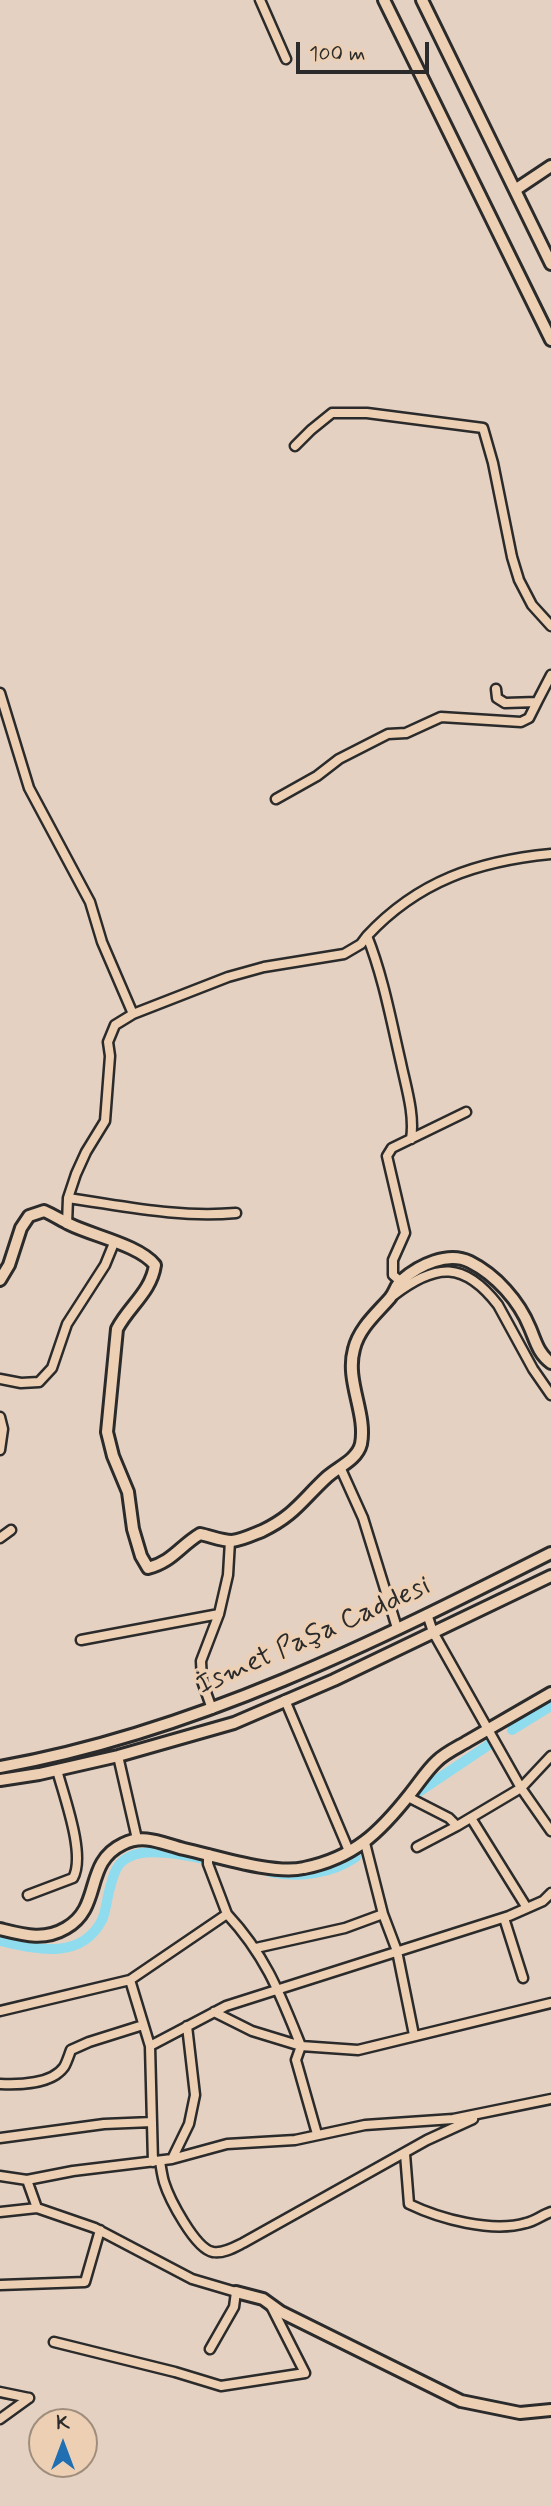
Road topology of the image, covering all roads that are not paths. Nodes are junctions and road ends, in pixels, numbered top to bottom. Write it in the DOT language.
graph roads {
  1 [pos="260,0"];
  2 [pos="384,0"];
  3 [pos="422,0"];
  4 [pos="286,59"];
  5 [pos="551,166"];
  6 [pos="515,190"];
  7 [pos="551,264"];
  8 [pos="551,340"];
  9 [pos="295,446"];
  10 [pos="551,626"];
  11 [pos="551,675"];
  12 [pos="496,689"];
  13 [pos="0,693"];
  14 [pos="537,702"];
  15 [pos="276,799"];
  16 [pos="551,854"];
  17 [pos="367,936"];
  18 [pos="133,1014"];
  19 [pos="466,1112"];
  20 [pos="411,1139"];
  21 [pos="68,1198"];
  22 [pos="236,1213"];
  23 [pos="67,1224"];
  24 [pos="114,1243"];
  25 [pos="0,1280"];
  26 [pos="400,1281"];
  27 [pos="391,1296"];
  28 [pos="551,1363"];
  29 [pos="0,1379"];
  30 [pos="551,1395"];
  31 [pos="0,1417"];
  32 [pos="0,1450"];
  33 [pos="340,1467"];
  34 [pos="11,1530"];
  35 [pos="0,1538"];
  36 [pos="230,1541"];
  37 [pos="551,1553"];
  38 [pos="551,1576"];
  39 [pos="219,1614"];
  40 [pos="427,1614"];
  41 [pos="397,1628"];
  42 [pos="433,1632"];
  43 [pos="81,1640"];
  44 [pos="551,1693"];
  45 [pos="285,1700"];
  46 [pos="212,1709"];
  47 [pos="489,1729"];
  48 [pos="118,1756"];
  49 [pos="551,1756"];
  50 [pos="0,1767"];
  51 [pos="57,1770"];
  52 [pos="0,1780"];
  53 [pos="521,1788"];
  54 [pos="408,1797"];
  55 [pos="471,1818"];
  56 [pos="457,1826"];
  57 [pos="551,1831"];
  58 [pos="137,1839"];
  59 [pos="365,1843"];
  60 [pos="417,1847"];
  61 [pos="349,1851"];
  62 [pos="208,1858"];
  63 [pos="551,1894"];
  64 [pos="28,1895"];
  65 [pos="527,1908"];
  66 [pos="228,1914"];
  67 [pos="383,1914"];
  68 [pos="504,1918"];
  69 [pos="0,1929"];
  70 [pos="256,1948"];
  71 [pos="397,1951"];
  72 [pos="523,1978"];
  73 [pos="130,1980"];
  74 [pos="278,1989"];
  75 [pos="551,2003"];
  76 [pos="0,2011"];
  77 [pos="214,2012"];
  78 [pos="143,2025"];
  79 [pos="187,2026"];
  80 [pos="414,2035"];
  81 [pos="150,2046"];
  82 [pos="301,2046"];
  83 [pos="0,2084"];
  84 [pos="551,2099"];
  85 [pos="486,2114"];
  86 [pos="152,2122"];
  87 [pos="317,2134"];
  88 [pos="0,2138"];
  89 [pos="405,2154"];
  90 [pos="172,2160"];
  91 [pos="157,2161"];
  92 [pos="0,2176"];
  93 [pos="27,2180"];
  94 [pos="37,2208"];
  95 [pos="0,2212"];
  96 [pos="551,2212"];
  97 [pos="100,2230"];
  98 [pos="0,2285"];
  99 [pos="236,2292"];
  100 [pos="269,2303"];
  101 [pos="54,2342"];
  102 [pos="210,2349"];
  103 [pos="0,2392"];
  104 [pos="551,2410"];
  105 [pos="0,2419"];
  1 -- 4 [label="street"];
  2 -- 8 [label="main road"];
  3 -- 6 [label="main road"];
  5 -- 6 [label="main road"];
  6 -- 7 [label="main road"];
  9 -- 10 [label="street"];
  11 -- 14 [label="street"];
  12 -- 14 [label="street"];
  13 -- 18 [label="street"];
  14 -- 15 [label="street"];
  16 -- 17 [label="street"];
  17 -- 18 [label="street"];
  17 -- 20 [label="street"];
  18 -- 21 [label="street"];
  19 -- 20 [label="street"];
  20 -- 26 [label="street"];
  21 -- 22 [label="street"];
  21 -- 23 [label="street"];
  23 -- 24 [label="main road"];
  23 -- 25 [label="main road"];
  24 -- 29 [label="street"];
  24 -- 36 [label="main road"];
  26 -- 27 [label="main road"];
  26 -- 28 [label="main road"];
  27 -- 30 [label="street"];
  27 -- 33 [label="main road"];
  31 -- 32 [label="street"];
  33 -- 36 [label="main road"];
  33 -- 41 [label="street"];
  34 -- 35 [label="street"];
  36 -- 39 [label="street"];
  37 -- 40 [label="main road, İsmet Paşa Caddesi"];
  38 -- 42 [label="main road"];
  39 -- 43 [label="street"];
  39 -- 46 [label="street"];
  40 -- 41 [label="main road, İsmet Paşa Caddesi"];
  40 -- 42 [label="street"];
  41 -- 46 [label="main road, İsmet Paşa Caddesi"];
  42 -- 45 [label="main road"];
  42 -- 47 [label="street"];
  44 -- 47 [label="main road"];
  45 -- 48 [label="main road"];
  45 -- 61 [label="street"];
  46 -- 50 [label="main road, İsmet Paşa Caddesi"];
  47 -- 53 [label="street"];
  47 -- 54 [label="main road"];
  48 -- 51 [label="main road"];
  48 -- 58 [label="street"];
  49 -- 53 [label="street"];
  51 -- 52 [label="main road"];
  51 -- 64 [label="street"];
  53 -- 55 [label="street"];
  53 -- 57 [label="street"];
  54 -- 56 [label="street"];
  54 -- 59 [label="main road"];
  55 -- 56 [label="street"];
  55 -- 65 [label="street"];
  56 -- 60 [label="street"];
  58 -- 62 [label="main road"];
  58 -- 69 [label="main road"];
  59 -- 61 [label="main road"];
  59 -- 67 [label="street"];
  61 -- 62 [label="main road"];
  62 -- 66 [label="street"];
  63 -- 65 [label="street"];
  65 -- 68 [label="street"];
  66 -- 70 [label="street"];
  66 -- 73 [label="street"];
  67 -- 70 [label="street"];
  67 -- 71 [label="street"];
  68 -- 71 [label="street"];
  68 -- 72 [label="street"];
  70 -- 74 [label="street"];
  71 -- 74 [label="street"];
  71 -- 80 [label="street"];
  73 -- 76 [label="street"];
  73 -- 78 [label="street"];
  74 -- 77 [label="street"];
  74 -- 82 [label="street"];
  75 -- 80 [label="street"];
  77 -- 79 [label="street"];
  77 -- 82 [label="street"];
  78 -- 81 [label="street"];
  78 -- 83 [label="street"];
  79 -- 81 [label="street"];
  79 -- 90 [label="street"];
  80 -- 82 [label="street"];
  81 -- 86 [label="street"];
  82 -- 87 [label="street"];
  84 -- 85 [label="street"];
  85 -- 87 [label="street"];
  85 -- 89 [label="street"];
  86 -- 88 [label="street"];
  86 -- 91 [label="street"];
  87 -- 90 [label="street"];
  89 -- 91 [label="street"];
  89 -- 96 [label="street"];
  90 -- 91 [label="street"];
  91 -- 93 [label="street"];
  92 -- 93 [label="street"];
  93 -- 94 [label="street"];
  94 -- 95 [label="street"];
  94 -- 97 [label="street"];
  97 -- 98 [label="street"];
  97 -- 99 [label="street"];
  99 -- 100 [label="main road"];
  99 -- 102 [label="street"];
  100 -- 101 [label="street"];
  100 -- 104 [label="main road"];
  103 -- 105 [label="street"];
}
